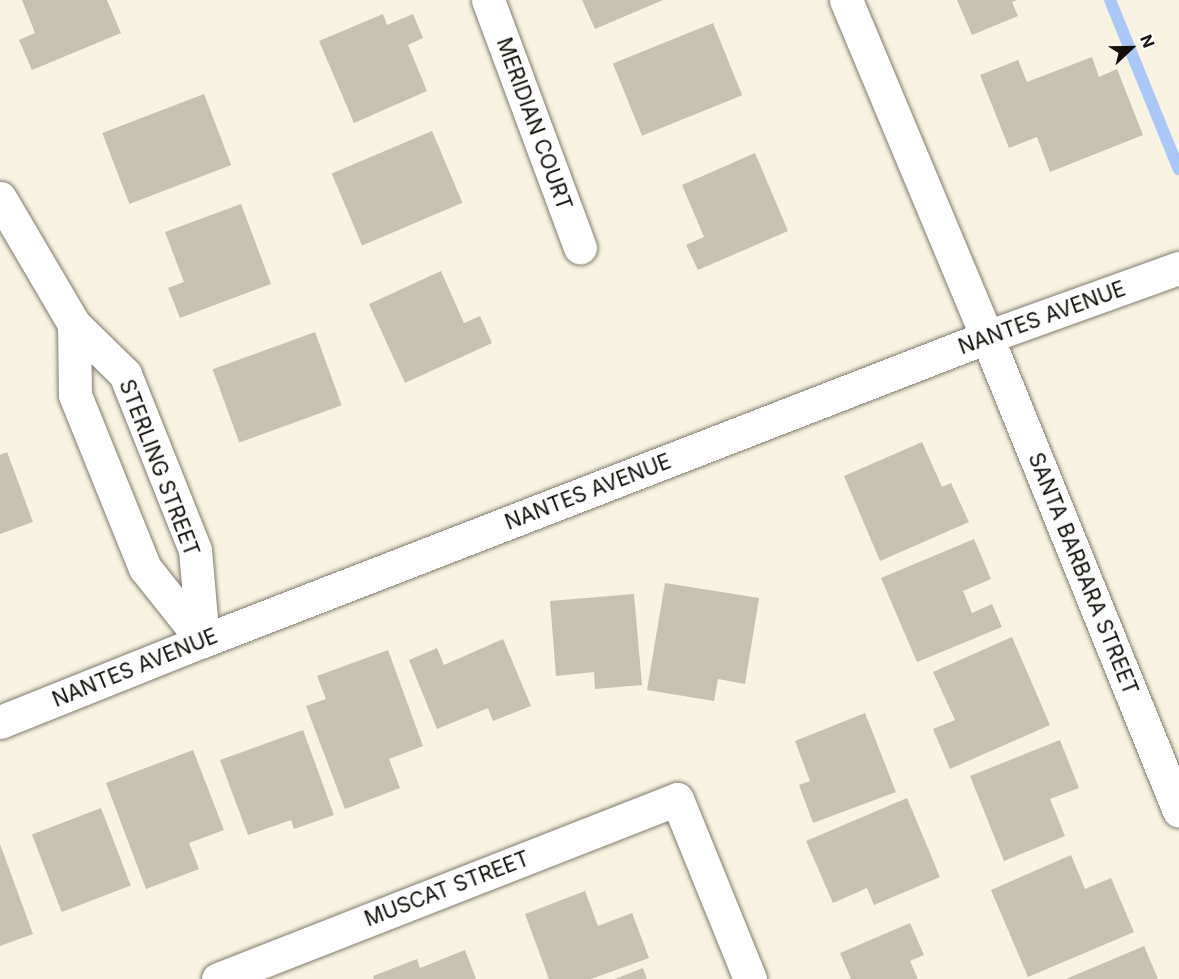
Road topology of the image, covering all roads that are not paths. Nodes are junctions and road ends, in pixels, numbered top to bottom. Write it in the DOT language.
graph roads {
  1 [pos="488,0"];
  2 [pos="846,0"];
  3 [pos="0,198"];
  4 [pos="580,247"];
  5 [pos="1179,268"];
  6 [pos="74,324"];
  7 [pos="987,337"];
  8 [pos="203,640"];
  9 [pos="0,722"];
  10 [pos="1179,811"];
  11 [pos="218,979"];
  12 [pos="750,979"];
  1 -- 4 [label="street, MERIDIAN COURT"];
  2 -- 7 [label="street, SANTA BARBARA STREET"];
  3 -- 6 [label="street, STERLING STREET"];
  5 -- 7 [label="street, NANTES AVENUE"];
  6 -- 8 [label="street, STERLING STREET"];
  6 -- 8 [label="street, STERLING STREET"];
  7 -- 8 [label="street, NANTES AVENUE"];
  7 -- 10 [label="street, SANTA BARBARA STREET"];
  8 -- 9 [label="street, NANTES AVENUE"];
  11 -- 12 [label="street, MUSCAT STREET"];
}
